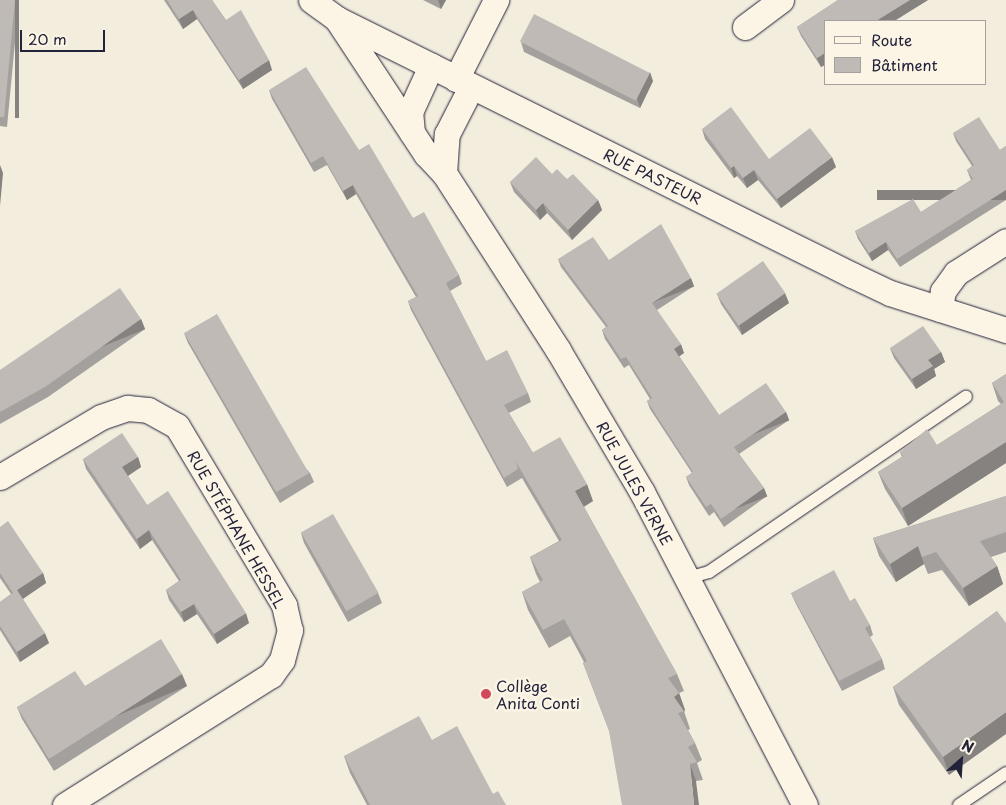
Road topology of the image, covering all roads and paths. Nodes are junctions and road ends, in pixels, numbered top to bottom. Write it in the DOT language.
graph roads {
  1 [pos="311,0"];
  2 [pos="496,0"];
  3 [pos="781,0"];
  4 [pos="337,19"];
  5 [pos="745,27"];
  6 [pos="431,66"];
  7 [pos="464,83"];
  8 [pos="412,133"];
  9 [pos="444,173"];
  10 [pos="1006,241"];
  11 [pos="940,309"];
  12 [pos="1006,330"];
  13 [pos="966,397"];
  14 [pos="0,477"];
  15 [pos="687,578"];
  16 [pos="1006,773"];
  17 [pos="65,805"];
  18 [pos="804,805"];
  19 [pos="959,805"];
  1 -- 4 [label="street, RUE PASTEUR"];
  2 -- 7 [label="street"];
  3 -- 5 [label="street"];
  4 -- 6 [label="street, RUE PASTEUR"];
  4 -- 8 [label="street, RUE JULES VERNE"];
  6 -- 7 [label="street, RUE PASTEUR"];
  6 -- 8 [label="street"];
  7 -- 9 [label="street"];
  7 -- 11 [label="street, RUE PASTEUR"];
  8 -- 9 [label="street, RUE JULES VERNE"];
  9 -- 15 [label="street, RUE JULES VERNE"];
  10 -- 11 [label="street"];
  11 -- 12 [label="street, RUE PASTEUR"];
  13 -- 15 [label="lane"];
  14 -- 17 [label="street, RUE STÉPHANE HESSEL"];
  15 -- 18 [label="street, RUE JULES VERNE"];
  16 -- 19 [label="lane"];
}
